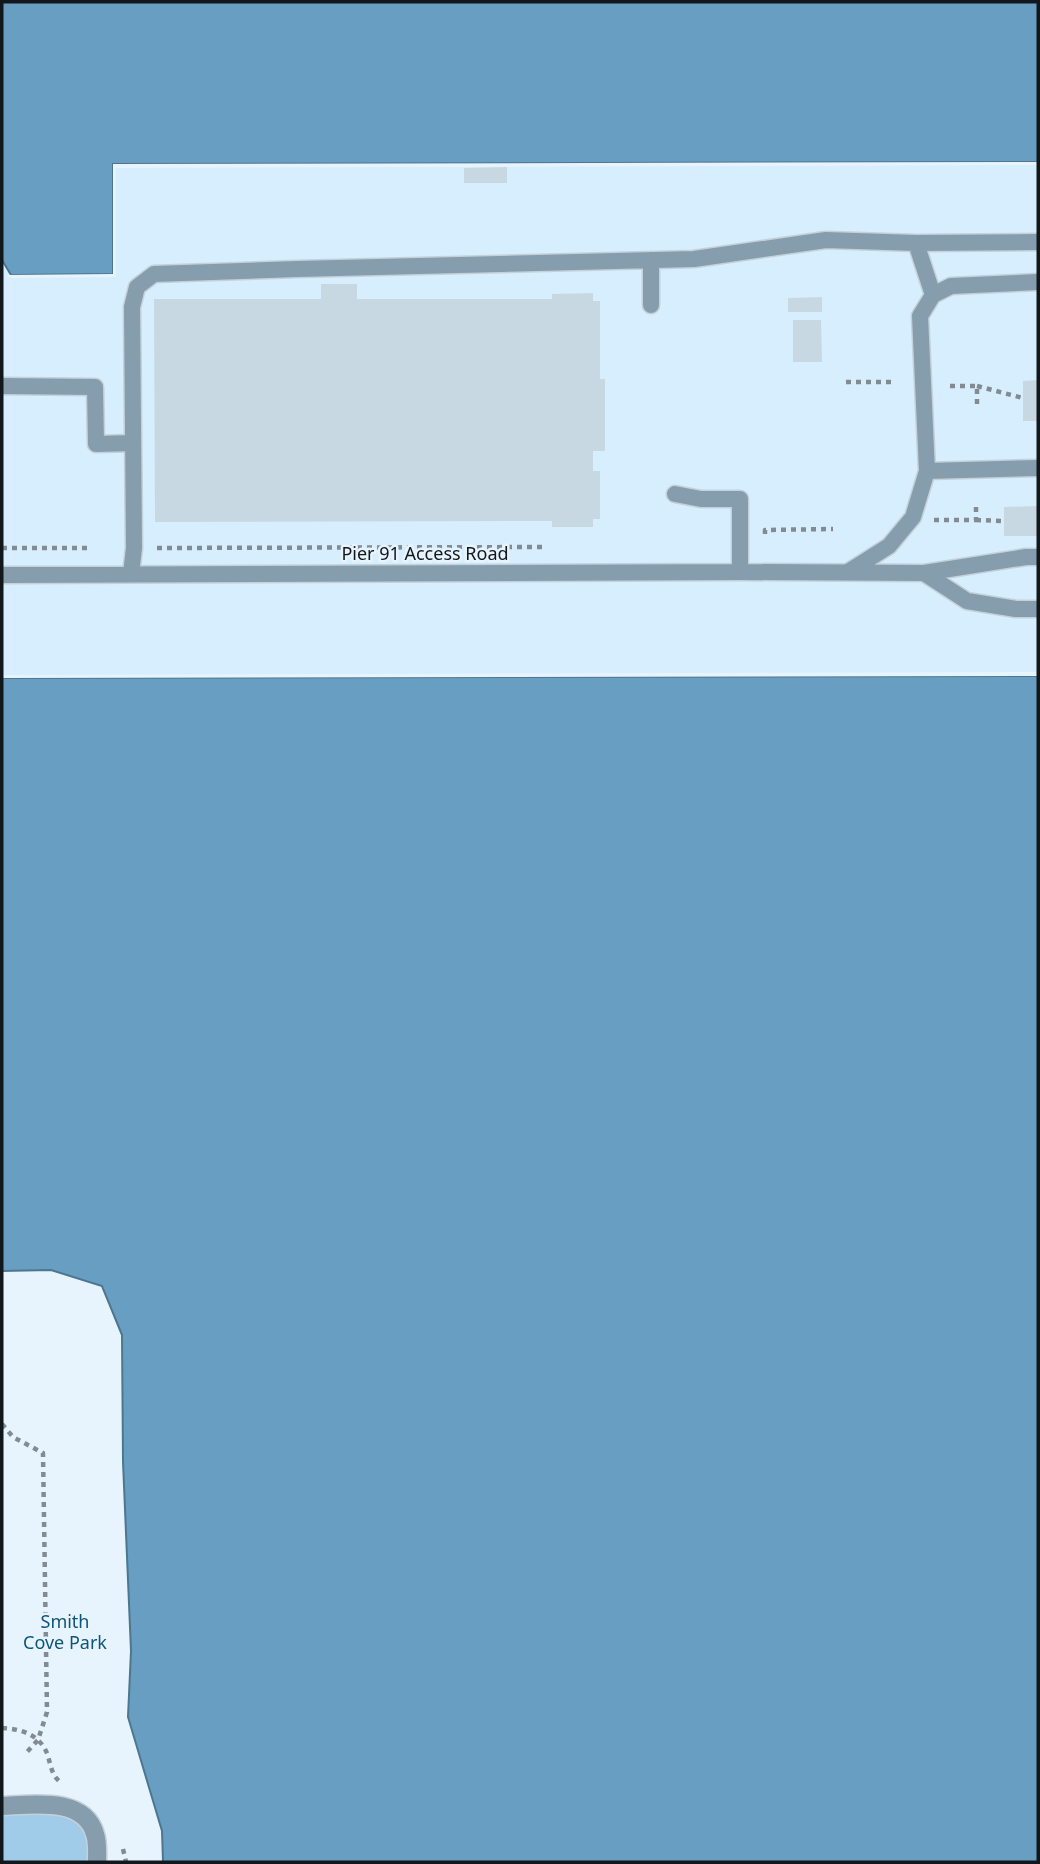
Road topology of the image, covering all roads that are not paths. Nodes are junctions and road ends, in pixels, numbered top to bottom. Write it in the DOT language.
graph roads {
  1 [pos="1038,242"];
  2 [pos="916,243"];
  3 [pos="651,260"];
  4 [pos="1038,282"];
  5 [pos="933,295"];
  6 [pos="651,305"];
  7 [pos="2,386"];
  8 [pos="133,443"];
  9 [pos="1038,468"];
  10 [pos="926,471"];
  11 [pos="675,494"];
  12 [pos="1038,557"];
  13 [pos="740,572"];
  14 [pos="848,572"];
  15 [pos="925,573"];
  16 [pos="131,574"];
  17 [pos="2,575"];
  18 [pos="1038,609"];
  19 [pos="2,1806"];
  20 [pos="97,1862"];
  1 -- 2 [label="lane"];
  2 -- 3 [label="lane"];
  2 -- 5 [label="lane"];
  3 -- 6 [label="lane"];
  3 -- 8 [label="lane"];
  4 -- 5 [label="lane"];
  5 -- 10 [label="lane"];
  7 -- 8 [label="lane"];
  8 -- 16 [label="lane"];
  9 -- 10 [label="lane"];
  10 -- 14 [label="lane"];
  11 -- 13 [label="lane"];
  12 -- 15 [label="lane, Pier 91 Access Road"];
  13 -- 14 [label="lane, Pier 91 Access Road"];
  13 -- 16 [label="lane, Pier 91 Access Road"];
  14 -- 15 [label="lane, Pier 91 Access Road"];
  15 -- 18 [label="lane"];
  16 -- 17 [label="lane, Pier 91 Access Road"];
  19 -- 20 [label="street"];
}
